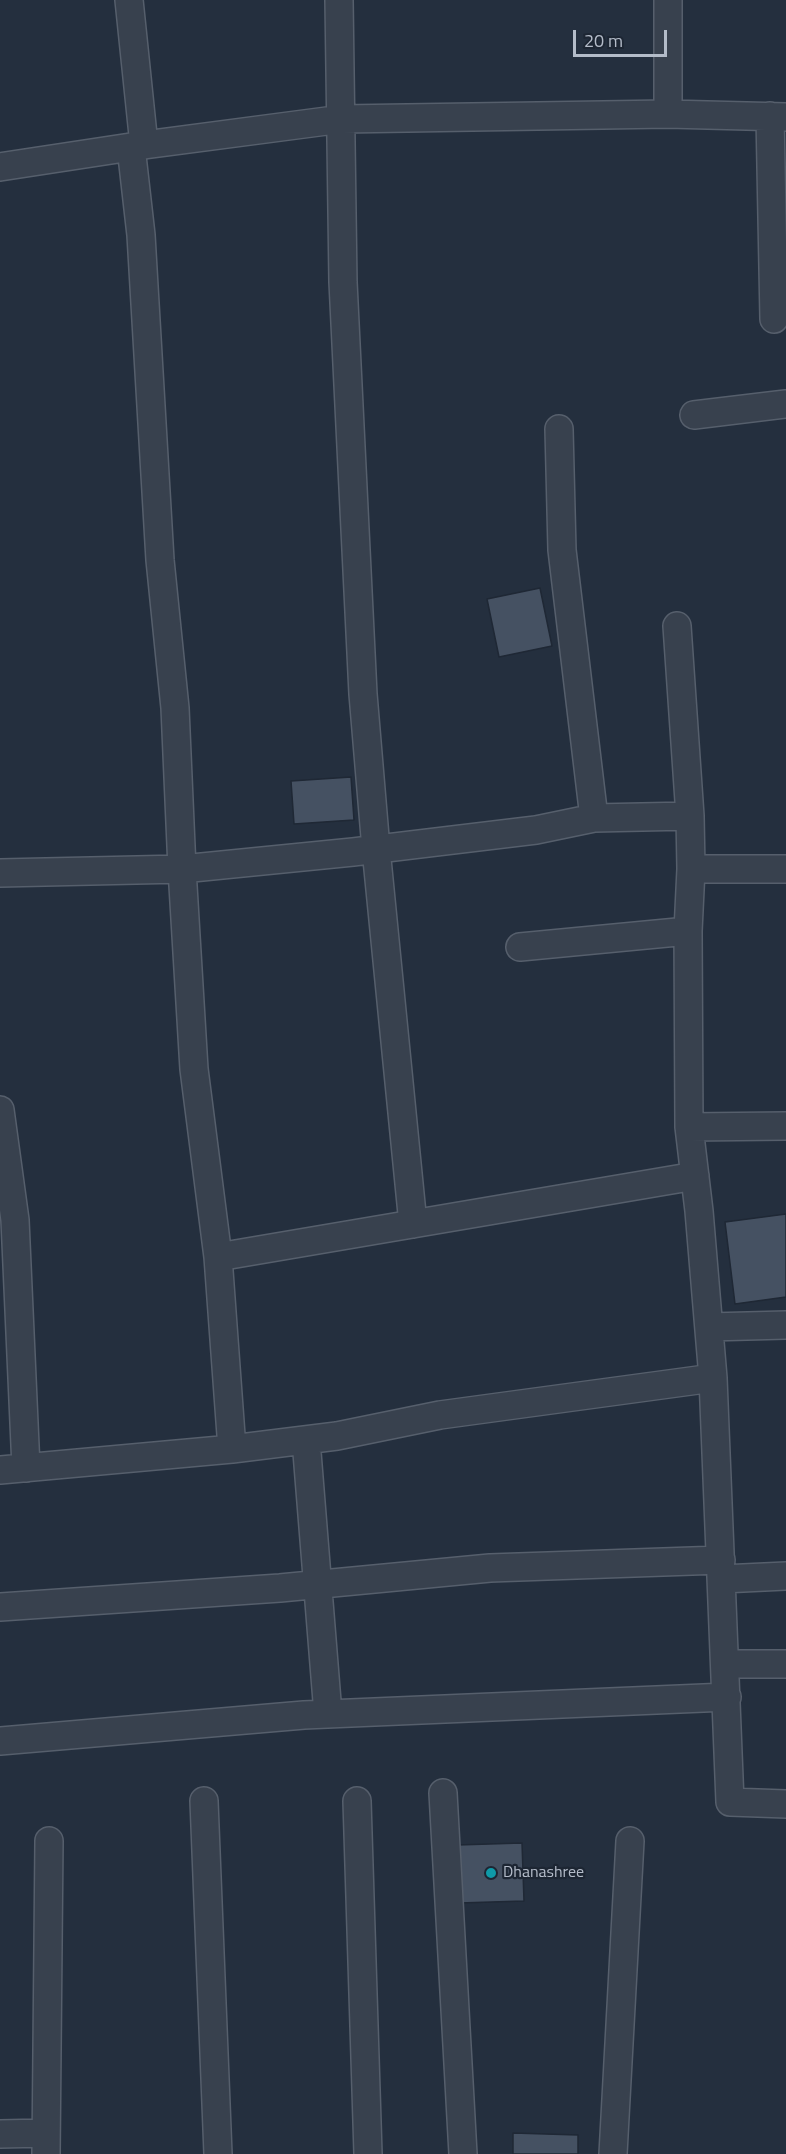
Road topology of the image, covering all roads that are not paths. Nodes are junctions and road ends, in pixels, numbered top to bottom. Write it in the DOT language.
graph roads {
  1 [pos="129,0"];
  2 [pos="339,0"];
  3 [pos="668,0"];
  4 [pos="668,114"];
  5 [pos="778,117"];
  6 [pos="342,119"];
  7 [pos="137,146"];
  8 [pos="0,167"];
  9 [pos="774,319"];
  10 [pos="786,404"];
  11 [pos="694,415"];
  12 [pos="559,429"];
  13 [pos="676,626"];
  14 [pos="690,816"];
  15 [pos="594,818"];
  16 [pos="376,849"];
  17 [pos="182,869"];
  18 [pos="691,869"];
  19 [pos="786,869"];
  20 [pos="0,873"];
  21 [pos="688,931"];
  22 [pos="520,947"];
  23 [pos="0,1110"];
  24 [pos="786,1126"];
  25 [pos="689,1127"];
  26 [pos="695,1176"];
  27 [pos="412,1224"];
  28 [pos="218,1257"];
  29 [pos="786,1325"];
  30 [pos="709,1327"];
  31 [pos="713,1378"];
  32 [pos="306,1440"];
  33 [pos="232,1449"];
  34 [pos="13,1469"];
  35 [pos="721,1569"];
  36 [pos="786,1576"];
  37 [pos="318,1584"];
  38 [pos="0,1607"];
  39 [pos="725,1664"];
  40 [pos="786,1664"];
  41 [pos="727,1697"];
  42 [pos="328,1714"];
  43 [pos="0,1741"];
  44 [pos="443,1793"];
  45 [pos="204,1801"];
  46 [pos="357,1801"];
  47 [pos="786,1804"];
  48 [pos="49,1841"];
  49 [pos="630,1841"];
  50 [pos="0,2134"];
  51 [pos="46,2144"];
  52 [pos="218,2154"];
  53 [pos="368,2154"];
  54 [pos="463,2154"];
  55 [pos="613,2154"];
  1 -- 7 [label="street"];
  2 -- 6 [label="street"];
  3 -- 4 [label="street"];
  4 -- 5 [label="street"];
  4 -- 6 [label="street"];
  5 -- 9 [label="street"];
  6 -- 7 [label="street"];
  6 -- 16 [label="street"];
  7 -- 8 [label="street"];
  7 -- 17 [label="street"];
  10 -- 11 [label="street"];
  12 -- 15 [label="street"];
  13 -- 14 [label="street"];
  14 -- 15 [label="street"];
  14 -- 18 [label="street"];
  15 -- 16 [label="street"];
  16 -- 17 [label="street"];
  16 -- 27 [label="street"];
  17 -- 20 [label="street"];
  17 -- 28 [label="street"];
  18 -- 19 [label="street"];
  18 -- 21 [label="street"];
  21 -- 22 [label="street"];
  21 -- 25 [label="street"];
  23 -- 34 [label="street"];
  24 -- 25 [label="street"];
  25 -- 26 [label="street"];
  26 -- 27 [label="street"];
  26 -- 30 [label="street"];
  27 -- 28 [label="street"];
  28 -- 33 [label="street"];
  29 -- 30 [label="street"];
  30 -- 31 [label="street"];
  31 -- 32 [label="street"];
  31 -- 35 [label="street"];
  32 -- 33 [label="street"];
  32 -- 37 [label="street"];
  33 -- 34 [label="street"];
  35 -- 36 [label="street"];
  35 -- 37 [label="street"];
  35 -- 39 [label="street"];
  37 -- 38 [label="street"];
  37 -- 42 [label="street"];
  39 -- 40 [label="street"];
  39 -- 41 [label="street"];
  41 -- 42 [label="street"];
  41 -- 47 [label="street"];
  42 -- 43 [label="street"];
  44 -- 54 [label="street"];
  45 -- 52 [label="street"];
  46 -- 53 [label="street"];
  48 -- 51 [label="street"];
  49 -- 55 [label="street"];
  50 -- 51 [label="street"];
}
